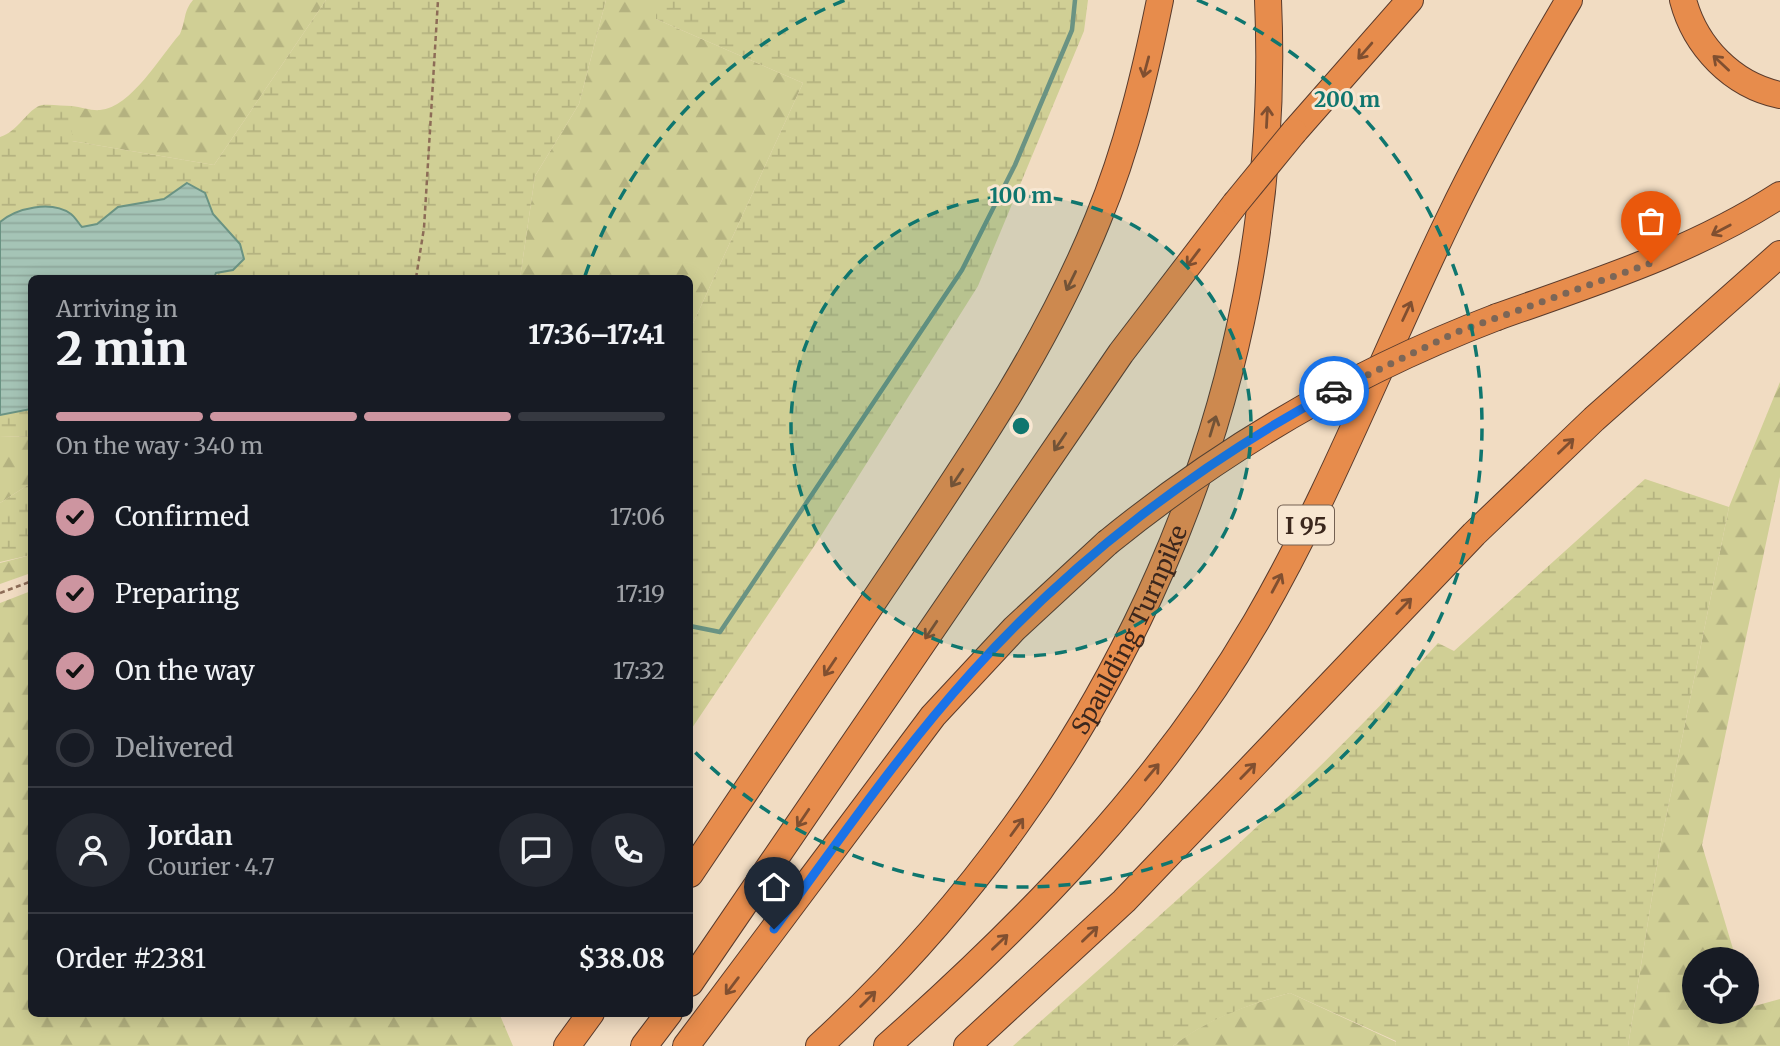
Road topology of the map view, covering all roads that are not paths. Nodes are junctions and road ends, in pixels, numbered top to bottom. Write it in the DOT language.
graph roads {
  1 [pos="1160,0"];
  2 [pos="1269,0"];
  3 [pos="1410,0"];
  4 [pos="1569,0"];
  5 [pos="1684,0"];
  6 [pos="1780,95"];
  7 [pos="1780,195"];
  8 [pos="1780,254"];
  9 [pos="693,870"];
  10 [pos="693,979"];
  11 [pos="588,1017"];
  12 [pos="666,1017"];
  13 [pos="567,1046"];
  14 [pos="644,1046"];
  15 [pos="686,1046"];
  16 [pos="819,1046"];
  17 [pos="887,1046"];
  18 [pos="967,1046"];
  1 -- 9 [label="highway, one-way"];
  16 -- 2 [label="highway, Spaulding Turnpike, one-way"];
  3 -- 10 [label="highway, one-way, bridge"];
  17 -- 4 [label="highway, I 95, one-way"];
  6 -- 5 [label="highway, one-way"];
  7 -- 15 [label="highway, one-way, bridge"];
  18 -- 8 [label="highway, one-way"];
  11 -- 13 [label="highway"];
  12 -- 14 [label="highway"];
}
